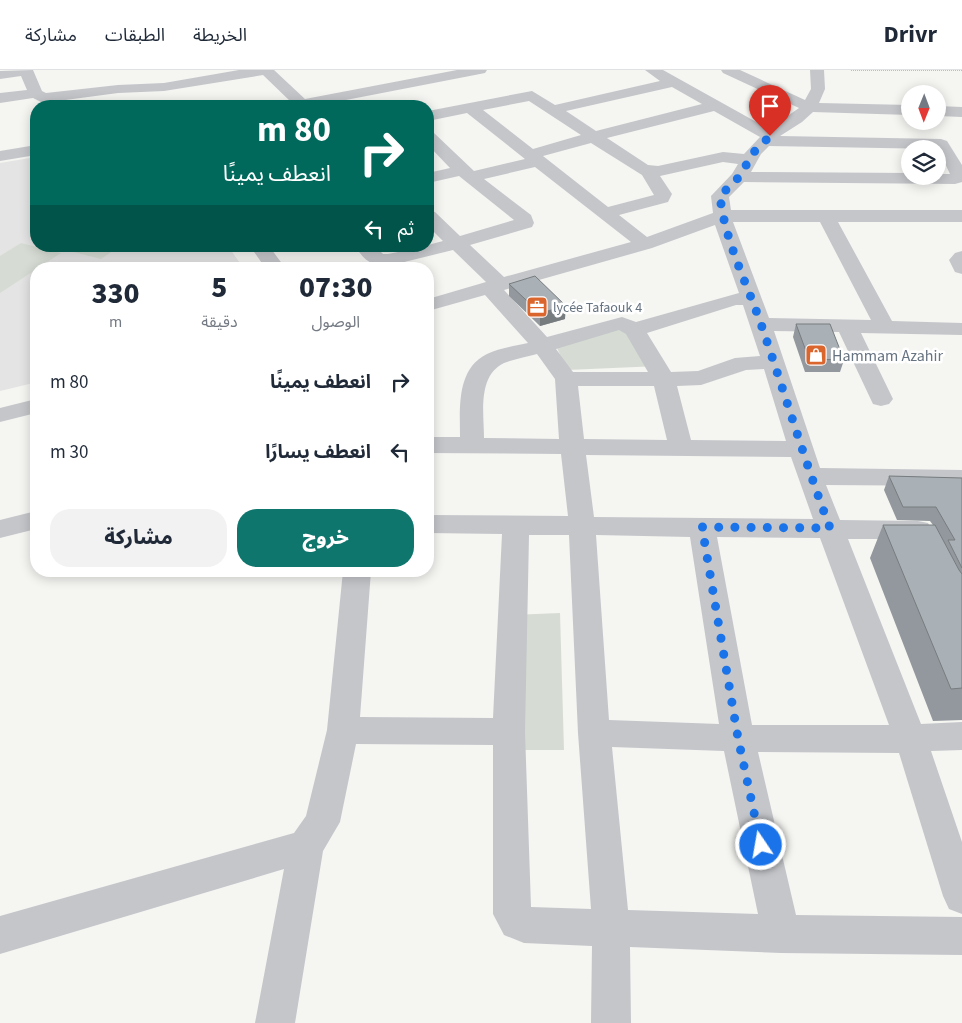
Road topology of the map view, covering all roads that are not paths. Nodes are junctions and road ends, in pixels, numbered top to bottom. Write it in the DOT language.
graph roads {
  1 [pos="26,70"];
  2 [pos="265,70"];
  3 [pos="395,70"];
  4 [pos="480,70"];
  5 [pos="728,70"];
  6 [pos="817,70"];
  7 [pos="655,72"];
  8 [pos="0,74"];
  9 [pos="131,76"];
  10 [pos="450,76"];
  11 [pos="674,76"];
  12 [pos="412,83"];
  13 [pos="141,90"];
  14 [pos="36,93"];
  15 [pos="0,98"];
  16 [pos="474,98"];
  17 [pos="148,100"];
  18 [pos="294,100"];
  19 [pos="329,100"];
  20 [pos="431,100"];
  21 [pos="434,102"];
  22 [pos="716,106"];
  23 [pos="809,107"];
  24 [pos="552,110"];
  25 [pos="901,110"];
  26 [pos="946,111"];
  27 [pos="445,112"];
  28 [pos="962,112"];
  29 [pos="434,115"];
  30 [pos="594,137"];
  31 [pos="768,138"];
  32 [pos="434,142"];
  33 [pos="30,150"];
  34 [pos="0,153"];
  35 [pos="534,158"];
  36 [pos="743,169"];
  37 [pos="648,172"];
  38 [pos="467,173"];
  39 [pos="434,177"];
  40 [pos="606,214"];
  41 [pos="722,216"];
  42 [pos="826,216"];
  43 [pos="959,220"];
  44 [pos="434,221"];
  45 [pos="458,243"];
  46 [pos="645,244"];
  47 [pos="434,249"];
  48 [pos="369,252"];
  49 [pos="420,252"];
  50 [pos="962,257"];
  51 [pos="962,268"];
  52 [pos="495,287"];
  53 [pos="751,298"];
  54 [pos="434,303"];
  55 [pos="761,324"];
  56 [pos="847,326"];
  57 [pos="885,327"];
  58 [pos="962,329"];
  59 [pos="634,330"];
  60 [pos="544,346"];
  61 [pos="774,362"];
  62 [pos="566,379"];
  63 [pos="664,379"];
  64 [pos="881,399"];
  65 [pos="30,408"];
  66 [pos="0,415"];
  67 [pos="434,445"];
  68 [pos="472,445"];
  69 [pos="572,446"];
  70 [pos="681,448"];
  71 [pos="801,449"];
  72 [pos="810,476"];
  73 [pos="962,478"];
  74 [pos="30,522"];
  75 [pos="434,524"];
  76 [pos="516,525"];
  77 [pos="582,526"];
  78 [pos="702,527"];
  79 [pos="830,528"];
  80 [pos="0,529"];
  81 [pos="933,555"];
  82 [pos="356,577"];
  83 [pos="343,730"];
  84 [pos="509,732"];
  85 [pos="594,733"];
  86 [pos="962,736"];
  87 [pos="738,738"];
  88 [pos="911,740"];
  89 [pos="306,846"];
  90 [pos="962,896"];
  91 [pos="611,928"];
  92 [pos="780,934"];
  93 [pos="0,935"];
  94 [pos="962,936"];
  95 [pos="275,1023"];
  96 [pos="611,1023"];
  1 -- 8 [label="street"];
  1 -- 14 [label="street"];
  2 -- 13 [label="street"];
  2 -- 18 [label="street"];
  3 -- 12 [label="street"];
  4 -- 10 [label="street"];
  5 -- 23 [label="street"];
  6 -- 23 [label="street"];
  7 -- 11 [label="street"];
  9 -- 13 [label="street"];
  10 -- 12 [label="street"];
  10 -- 16 [label="street"];
  11 -- 22 [label="street"];
  11 -- 24 [label="street"];
  12 -- 19 [label="street"];
  12 -- 20 [label="street"];
  13 -- 14 [label="street"];
  13 -- 17 [label="street"];
  14 -- 15 [label="street"];
  16 -- 24 [label="street"];
  16 -- 27 [label="street"];
  16 -- 35 [label="street"];
  21 -- 27 [label="street"];
  22 -- 30 [label="street"];
  22 -- 31 [label="street"];
  23 -- 25 [label="street"];
  23 -- 31 [label="street"];
  24 -- 30 [label="street"];
  26 -- 28 [label="street"];
  27 -- 29 [label="street"];
  30 -- 35 [label="street"];
  30 -- 37 [label="street"];
  31 -- 36 [label="street"];
  31 -- 36 [label="street"];
  32 -- 38 [label="street"];
  33 -- 34 [label="street"];
  35 -- 38 [label="street"];
  35 -- 40 [label="street"];
  36 -- 37 [label="street"];
  36 -- 41 [label="street"];
  37 -- 40 [label="street"];
  38 -- 39 [label="street"];
  38 -- 45 [label="street"];
  40 -- 46 [label="street"];
  41 -- 42 [label="street"];
  41 -- 46 [label="street"];
  41 -- 53 [label="street"];
  42 -- 43 [label="street"];
  42 -- 57 [label="street"];
  44 -- 45 [label="street"];
  45 -- 47 [label="street"];
  45 -- 52 [label="street"];
  46 -- 52 [label="street"];
  48 -- 49 [label="street"];
  50 -- 51 [label="street"];
  52 -- 54 [label="street"];
  52 -- 60 [label="street"];
  53 -- 55 [label="street"];
  53 -- 59 [label="street"];
  55 -- 56 [label="street"];
  55 -- 61 [label="street"];
  56 -- 57 [label="street"];
  56 -- 64 [label="street"];
  57 -- 58 [label="street"];
  59 -- 60 [label="street"];
  59 -- 63 [label="street"];
  60 -- 62 [label="street"];
  60 -- 68 [label="street"];
  61 -- 63 [label="street"];
  61 -- 71 [label="street"];
  62 -- 63 [label="street"];
  62 -- 69 [label="street"];
  63 -- 70 [label="street"];
  65 -- 66 [label="street"];
  67 -- 68 [label="street"];
  68 -- 69 [label="street"];
  69 -- 70 [label="street"];
  69 -- 77 [label="street"];
  70 -- 71 [label="street"];
  71 -- 72 [label="street"];
  72 -- 73 [label="street"];
  72 -- 79 [label="street"];
  74 -- 80 [label="street"];
  75 -- 76 [label="street"];
  76 -- 77 [label="street"];
  76 -- 84 [label="street"];
  77 -- 78 [label="street"];
  77 -- 85 [label="street"];
  78 -- 79 [label="street"];
  78 -- 87 [label="street"];
  79 -- 81 [label="street"];
  79 -- 88 [label="street"];
  82 -- 83 [label="street"];
  83 -- 84 [label="street"];
  83 -- 89 [label="street"];
  84 -- 91 [label="street"];
  85 -- 87 [label="street"];
  85 -- 91 [label="street"];
  86 -- 88 [label="street"];
  87 -- 88 [label="street"];
  87 -- 92 [label="street"];
  88 -- 90 [label="street"];
  89 -- 93 [label="street"];
  89 -- 95 [label="street"];
  91 -- 92 [label="street"];
  91 -- 96 [label="street"];
  92 -- 94 [label="street"];
}
